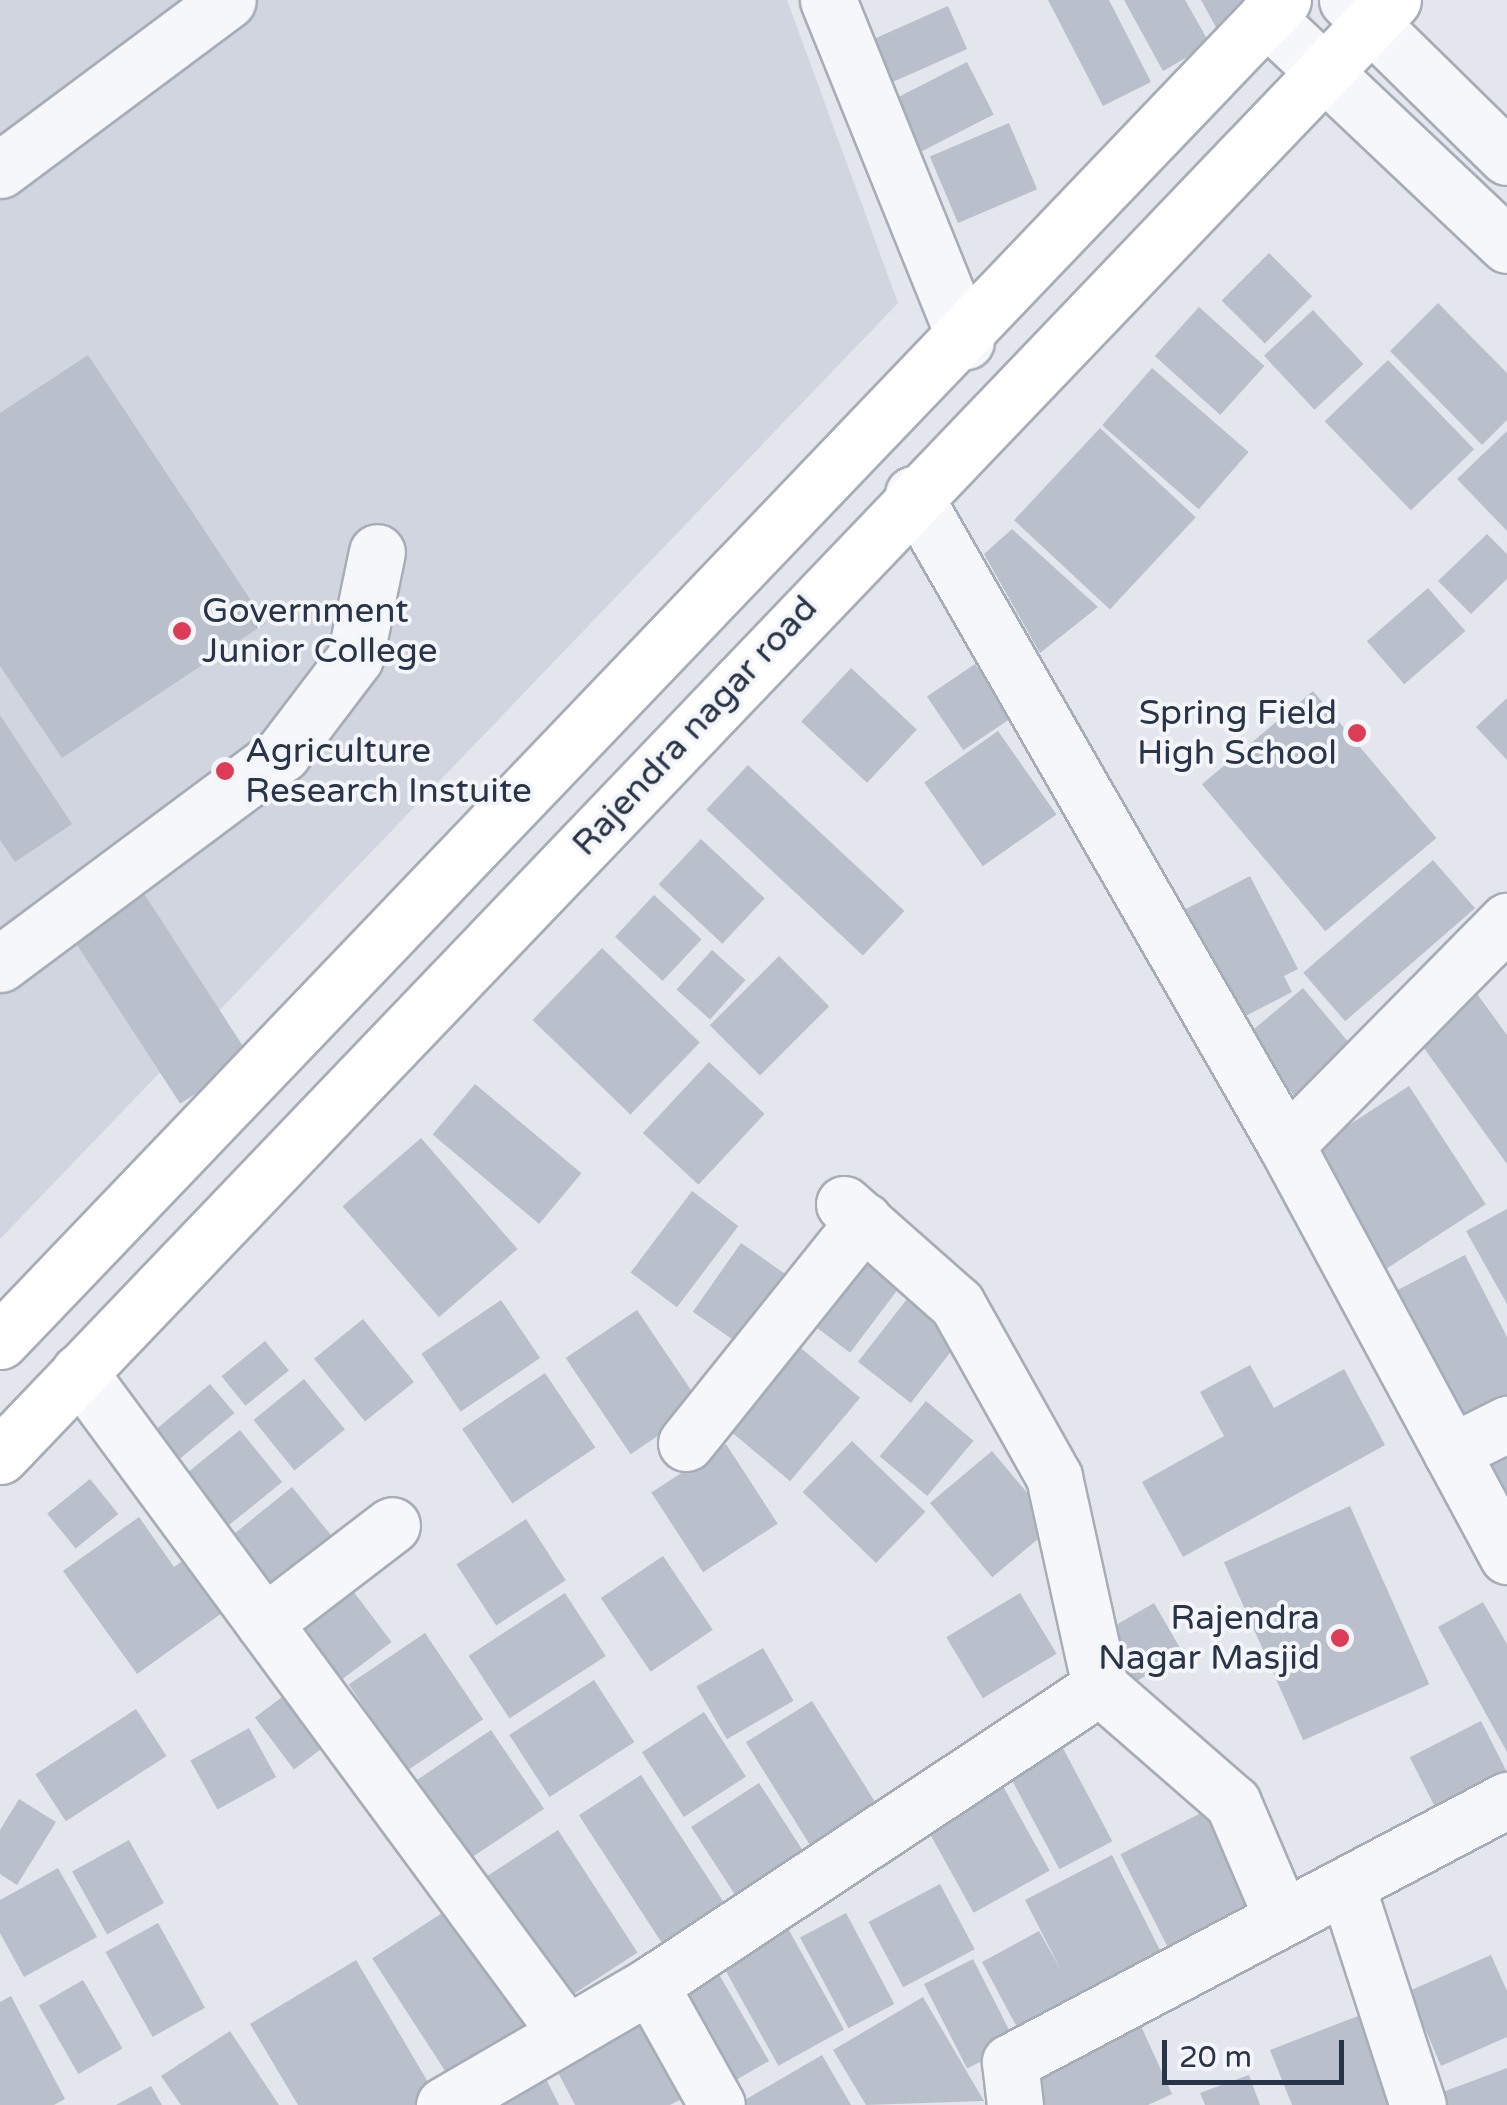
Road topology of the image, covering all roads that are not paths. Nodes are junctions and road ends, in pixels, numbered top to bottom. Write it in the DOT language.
graph roads {
  1 [pos="228,0"];
  2 [pos="828,0"];
  3 [pos="1274,8"];
  4 [pos="1370,8"];
  5 [pos="1324,73"];
  6 [pos="1447,101"];
  7 [pos="1403,148"];
  8 [pos="1507,157"];
  9 [pos="0,170"];
  10 [pos="1507,245"];
  11 [pos="966,341"];
  12 [pos="913,494"];
  13 [pos="378,552"];
  14 [pos="1507,921"];
  15 [pos="0,964"];
  16 [pos="1286,1145"];
  17 [pos="0,1341"];
  18 [pos="78,1372"];
  19 [pos="1507,1424"];
  20 [pos="686,1443"];
  21 [pos="1452,1452"];
  22 [pos="0,1456"];
  23 [pos="392,1525"];
  24 [pos="1507,1556"];
  25 [pos="264,1623"];
  26 [pos="1100,1687"];
  27 [pos="1507,1800"];
  28 [pos="1348,1890"];
  29 [pos="1282,1918"];
  30 [pos="650,1986"];
  31 [pos="567,2034"];
  32 [pos="444,2105"];
  33 [pos="717,2105"];
  34 [pos="1015,2105"];
  35 [pos="1418,2105"];
  1 -- 9 [label="street"];
  2 -- 11 [label="street"];
  3 -- 5 [label="street"];
  3 -- 11 [label="main road, Rajendra nagar road"];
  4 -- 5 [label="main road, Rajendra nagar road"];
  4 -- 6 [label="street"];
  5 -- 7 [label="street"];
  5 -- 12 [label="main road, Rajendra nagar road"];
  6 -- 7 [label="street"];
  6 -- 8 [label="street"];
  7 -- 10 [label="street"];
  11 -- 17 [label="main road, Rajendra nagar road"];
  12 -- 16 [label="street"];
  12 -- 18 [label="main road, Rajendra nagar road"];
  13 -- 15 [label="street"];
  14 -- 16 [label="street"];
  16 -- 21 [label="street"];
  18 -- 22 [label="main road, Rajendra nagar road"];
  18 -- 25 [label="street"];
  19 -- 21 [label="street"];
  20 -- 26 [label="street"];
  21 -- 24 [label="street"];
  23 -- 25 [label="street"];
  25 -- 31 [label="street"];
  26 -- 29 [label="street"];
  26 -- 30 [label="street"];
  27 -- 28 [label="street"];
  28 -- 29 [label="street"];
  28 -- 35 [label="street"];
  29 -- 34 [label="street"];
  30 -- 31 [label="street"];
  30 -- 33 [label="street"];
  31 -- 32 [label="street"];
}
